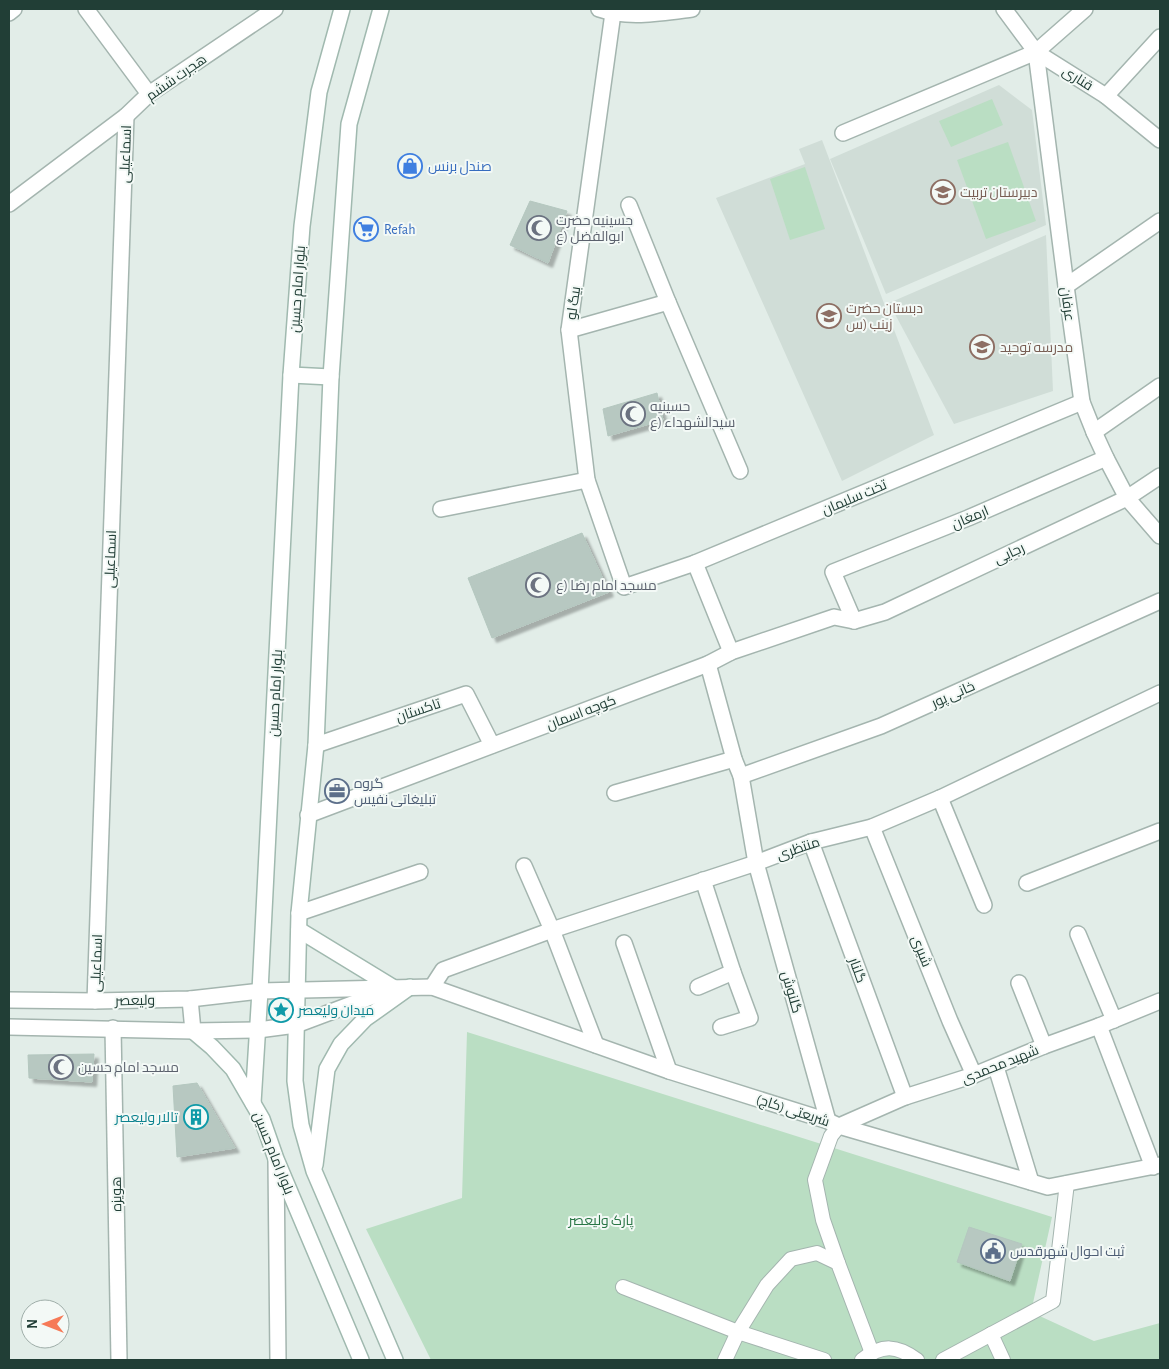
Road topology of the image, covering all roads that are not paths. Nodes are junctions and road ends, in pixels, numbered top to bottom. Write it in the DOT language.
graph roads {
  1 [pos="14,9"];
  2 [pos="86,9"];
  3 [pos="275,9"];
  4 [pos="342,9"];
  5 [pos="381,9"];
  6 [pos="692,9"];
  7 [pos="1004,9"];
  8 [pos="1085,9"];
  9 [pos="602,10"];
  10 [pos="662,11"];
  11 [pos="9,13"];
  12 [pos="1160,37"];
  13 [pos="1036,52"];
  14 [pos="148,94"];
  15 [pos="1106,96"];
  16 [pos="126,116"];
  17 [pos="843,132"];
  18 [pos="1160,140"];
  19 [pos="9,204"];
  20 [pos="629,205"];
  21 [pos="1160,221"];
  22 [pos="1066,286"];
  23 [pos="668,302"];
  24 [pos="569,330"];
  25 [pos="291,375"];
  26 [pos="331,377"];
  27 [pos="1160,386"];
  28 [pos="1082,402"];
  29 [pos="1094,432"];
  30 [pos="1106,458"];
  31 [pos="740,471"];
  32 [pos="1160,476"];
  33 [pos="587,480"];
  34 [pos="1127,498"];
  35 [pos="441,509"];
  36 [pos="1160,536"];
  37 [pos="695,563"];
  38 [pos="624,587"];
  39 [pos="1160,601"];
  40 [pos="854,621"];
  41 [pos="732,652"];
  42 [pos="708,664"];
  43 [pos="1160,693"];
  44 [pos="316,745"];
  45 [pos="492,745"];
  46 [pos="734,759"];
  47 [pos="741,776"];
  48 [pos="615,793"];
  49 [pos="940,798"];
  50 [pos="308,815"];
  51 [pos="872,827"];
  52 [pos="1160,831"];
  53 [pos="811,842"];
  54 [pos="756,863"];
  55 [pos="524,866"];
  56 [pos="420,872"];
  57 [pos="703,880"];
  58 [pos="1027,882"];
  59 [pos="984,905"];
  60 [pos="299,913"];
  61 [pos="299,930"];
  62 [pos="552,930"];
  63 [pos="1078,934"];
  64 [pos="624,943"];
  65 [pos="733,972"];
  66 [pos="1019,983"];
  67 [pos="410,987"];
  68 [pos="432,987"];
  69 [pos="698,987"];
  70 [pos="394,988"];
  71 [pos="297,990"];
  72 [pos="260,991"];
  73 [pos="190,999"];
  74 [pos="9,1000"];
  75 [pos="95,1001"];
  76 [pos="1160,1001"];
  77 [pos="1114,1020"];
  78 [pos="296,1024"];
  79 [pos="1099,1026"];
  80 [pos="721,1027"];
  81 [pos="9,1028"];
  82 [pos="112,1028"];
  83 [pos="258,1030"];
  84 [pos="193,1031"];
  85 [pos="596,1045"];
  86 [pos="1044,1046"];
  87 [pos="996,1067"];
  88 [pos="669,1071"];
  89 [pos="974,1075"];
  90 [pos="904,1097"];
  91 [pos="253,1103"];
  92 [pos="834,1123"];
  93 [pos="276,1159"];
  94 [pos="1157,1166"];
  95 [pos="314,1171"];
  96 [pos="1031,1182"];
  97 [pos="1066,1183"];
  98 [pos="838,1263"];
  99 [pos="623,1287"];
  100 [pos="738,1332"];
  101 [pos="991,1334"];
  102 [pos="867,1356"];
  103 [pos="119,1360"];
  104 [pos="278,1360"];
  105 [pos="362,1360"];
  106 [pos="396,1360"];
  107 [pos="725,1360"];
  108 [pos="824,1360"];
  109 [pos="917,1360"];
  110 [pos="943,1360"];
  111 [pos="1003,1360"];
  1 -- 11 [label="street"];
  2 -- 14 [label="street"];
  3 -- 14 [label="street, هجرت ششم"];
  4 -- 25 [label="street, بلوار امام حسین"];
  5 -- 26 [label="street"];
  6 -- 10 [label="street"];
  7 -- 13 [label="street, قناری"];
  8 -- 13 [label="street"];
  9 -- 10 [label="street"];
  9 -- 24 [label="street, بیگ لو"];
  12 -- 15 [label="street"];
  13 -- 15 [label="street, قناری"];
  13 -- 17 [label="street"];
  13 -- 22 [label="street, عرفان"];
  14 -- 16 [label="street, هجرت ششم"];
  15 -- 18 [label="street, قناری"];
  16 -- 19 [label="street, هجرت ششم"];
  16 -- 75 [label="street, اسماعیلی"];
  20 -- 23 [label="street"];
  21 -- 22 [label="street"];
  22 -- 28 [label="street, عرفان"];
  23 -- 24 [label="street"];
  23 -- 31 [label="street"];
  24 -- 33 [label="street, بیگ لو"];
  25 -- 26 [label="street"];
  25 -- 72 [label="street, بلوار امام حسین"];
  26 -- 44 [label="street"];
  27 -- 29 [label="street"];
  28 -- 29 [label="street, عرفان"];
  28 -- 37 [label="street, تخت سلیمان"];
  29 -- 30 [label="street, عرفان"];
  30 -- 34 [label="street, عرفان"];
  30 -- 40 [label="street, ارمغان"];
  32 -- 34 [label="street, رجایی"];
  33 -- 35 [label="street"];
  33 -- 38 [label="street, بیگ لو"];
  34 -- 36 [label="street, عرفان"];
  34 -- 40 [label="street, رجایی"];
  37 -- 38 [label="street, تخت سلیمان"];
  37 -- 41 [label="street"];
  39 -- 47 [label="street, خانی پور"];
  40 -- 41 [label="street, کوچه اسمان"];
  41 -- 42 [label="street, کوچه اسمان"];
  42 -- 45 [label="street, کوچه اسمان"];
  42 -- 46 [label="street, گلنوش"];
  43 -- 49 [label="street, منتظری"];
  44 -- 45 [label="street, تاکستان"];
  44 -- 50 [label="street"];
  45 -- 50 [label="street, کوچه اسمان"];
  46 -- 47 [label="street, گلنوش"];
  46 -- 48 [label="street"];
  47 -- 54 [label="street, گلنوش"];
  49 -- 51 [label="street, منتظری"];
  49 -- 59 [label="street"];
  50 -- 60 [label="street"];
  51 -- 53 [label="street, منتظری"];
  51 -- 89 [label="street, شیری"];
  52 -- 58 [label="street"];
  53 -- 54 [label="street, منتظری"];
  53 -- 90 [label="street, گلنار"];
  54 -- 57 [label="street, منتظری"];
  54 -- 92 [label="street, گلنوش"];
  55 -- 62 [label="street"];
  56 -- 60 [label="street"];
  57 -- 62 [label="street, منتظری"];
  57 -- 65 [label="street"];
  60 -- 61 [label="street"];
  61 -- 70 [label="street"];
  61 -- 71 [label="street"];
  62 -- 68 [label="street, منتظری"];
  62 -- 85 [label="street"];
  63 -- 77 [label="street"];
  64 -- 88 [label="street"];
  65 -- 69 [label="street"];
  65 -- 80 [label="street"];
  66 -- 86 [label="street"];
  67 -- 68 [label="street, شریعتی (کاج)"];
  67 -- 70 [label="street, شریعتی (کاج)"];
  67 -- 95 [label="street"];
  68 -- 85 [label="street, شریعتی (کاج)"];
  70 -- 71 [label="street, ولیعصر"];
  70 -- 78 [label="street, ولیعصر"];
  71 -- 72 [label="street, ولیعصر"];
  71 -- 78 [label="street"];
  72 -- 73 [label="street, ولیعصر"];
  72 -- 83 [label="street, بلوار امام حسین"];
  73 -- 75 [label="street, ولیعصر"];
  73 -- 84 [label="street"];
  74 -- 75 [label="street, ولیعصر"];
  76 -- 77 [label="street, شهید محمدی"];
  77 -- 79 [label="street, شهید محمدی"];
  78 -- 83 [label="street, ولیعصر"];
  78 -- 95 [label="street"];
  79 -- 86 [label="street, شهید محمدی"];
  79 -- 94 [label="street"];
  81 -- 82 [label="street, ولیعصر"];
  82 -- 84 [label="street, ولیعصر"];
  82 -- 103 [label="street, هویزه"];
  83 -- 84 [label="street, ولیعصر"];
  83 -- 91 [label="street, بلوار امام حسین"];
  84 -- 91 [label="street"];
  85 -- 88 [label="street, شریعتی (کاج)"];
  86 -- 87 [label="street, شهید محمدی"];
  87 -- 89 [label="street, شهید محمدی"];
  87 -- 96 [label="street"];
  88 -- 92 [label="street, شریعتی (کاج)"];
  89 -- 90 [label="street, شهید محمدی"];
  90 -- 92 [label="street, شهید محمدی"];
  91 -- 93 [label="street, بلوار امام حسین"];
  92 -- 96 [label="street, شریعتی (کاج)"];
  92 -- 98 [label="street"];
  93 -- 104 [label="street"];
  93 -- 105 [label="street, بلوار امام حسین"];
  94 -- 97 [label="street, شریعتی (کاج)"];
  95 -- 106 [label="street"];
  96 -- 97 [label="street, شریعتی (کاج)"];
  97 -- 101 [label="street"];
  98 -- 100 [label="street"];
  98 -- 102 [label="street"];
  99 -- 100 [label="street"];
  100 -- 107 [label="street"];
  100 -- 108 [label="street"];
  101 -- 110 [label="street"];
  101 -- 111 [label="street"];
  102 -- 109 [label="street"];
}
